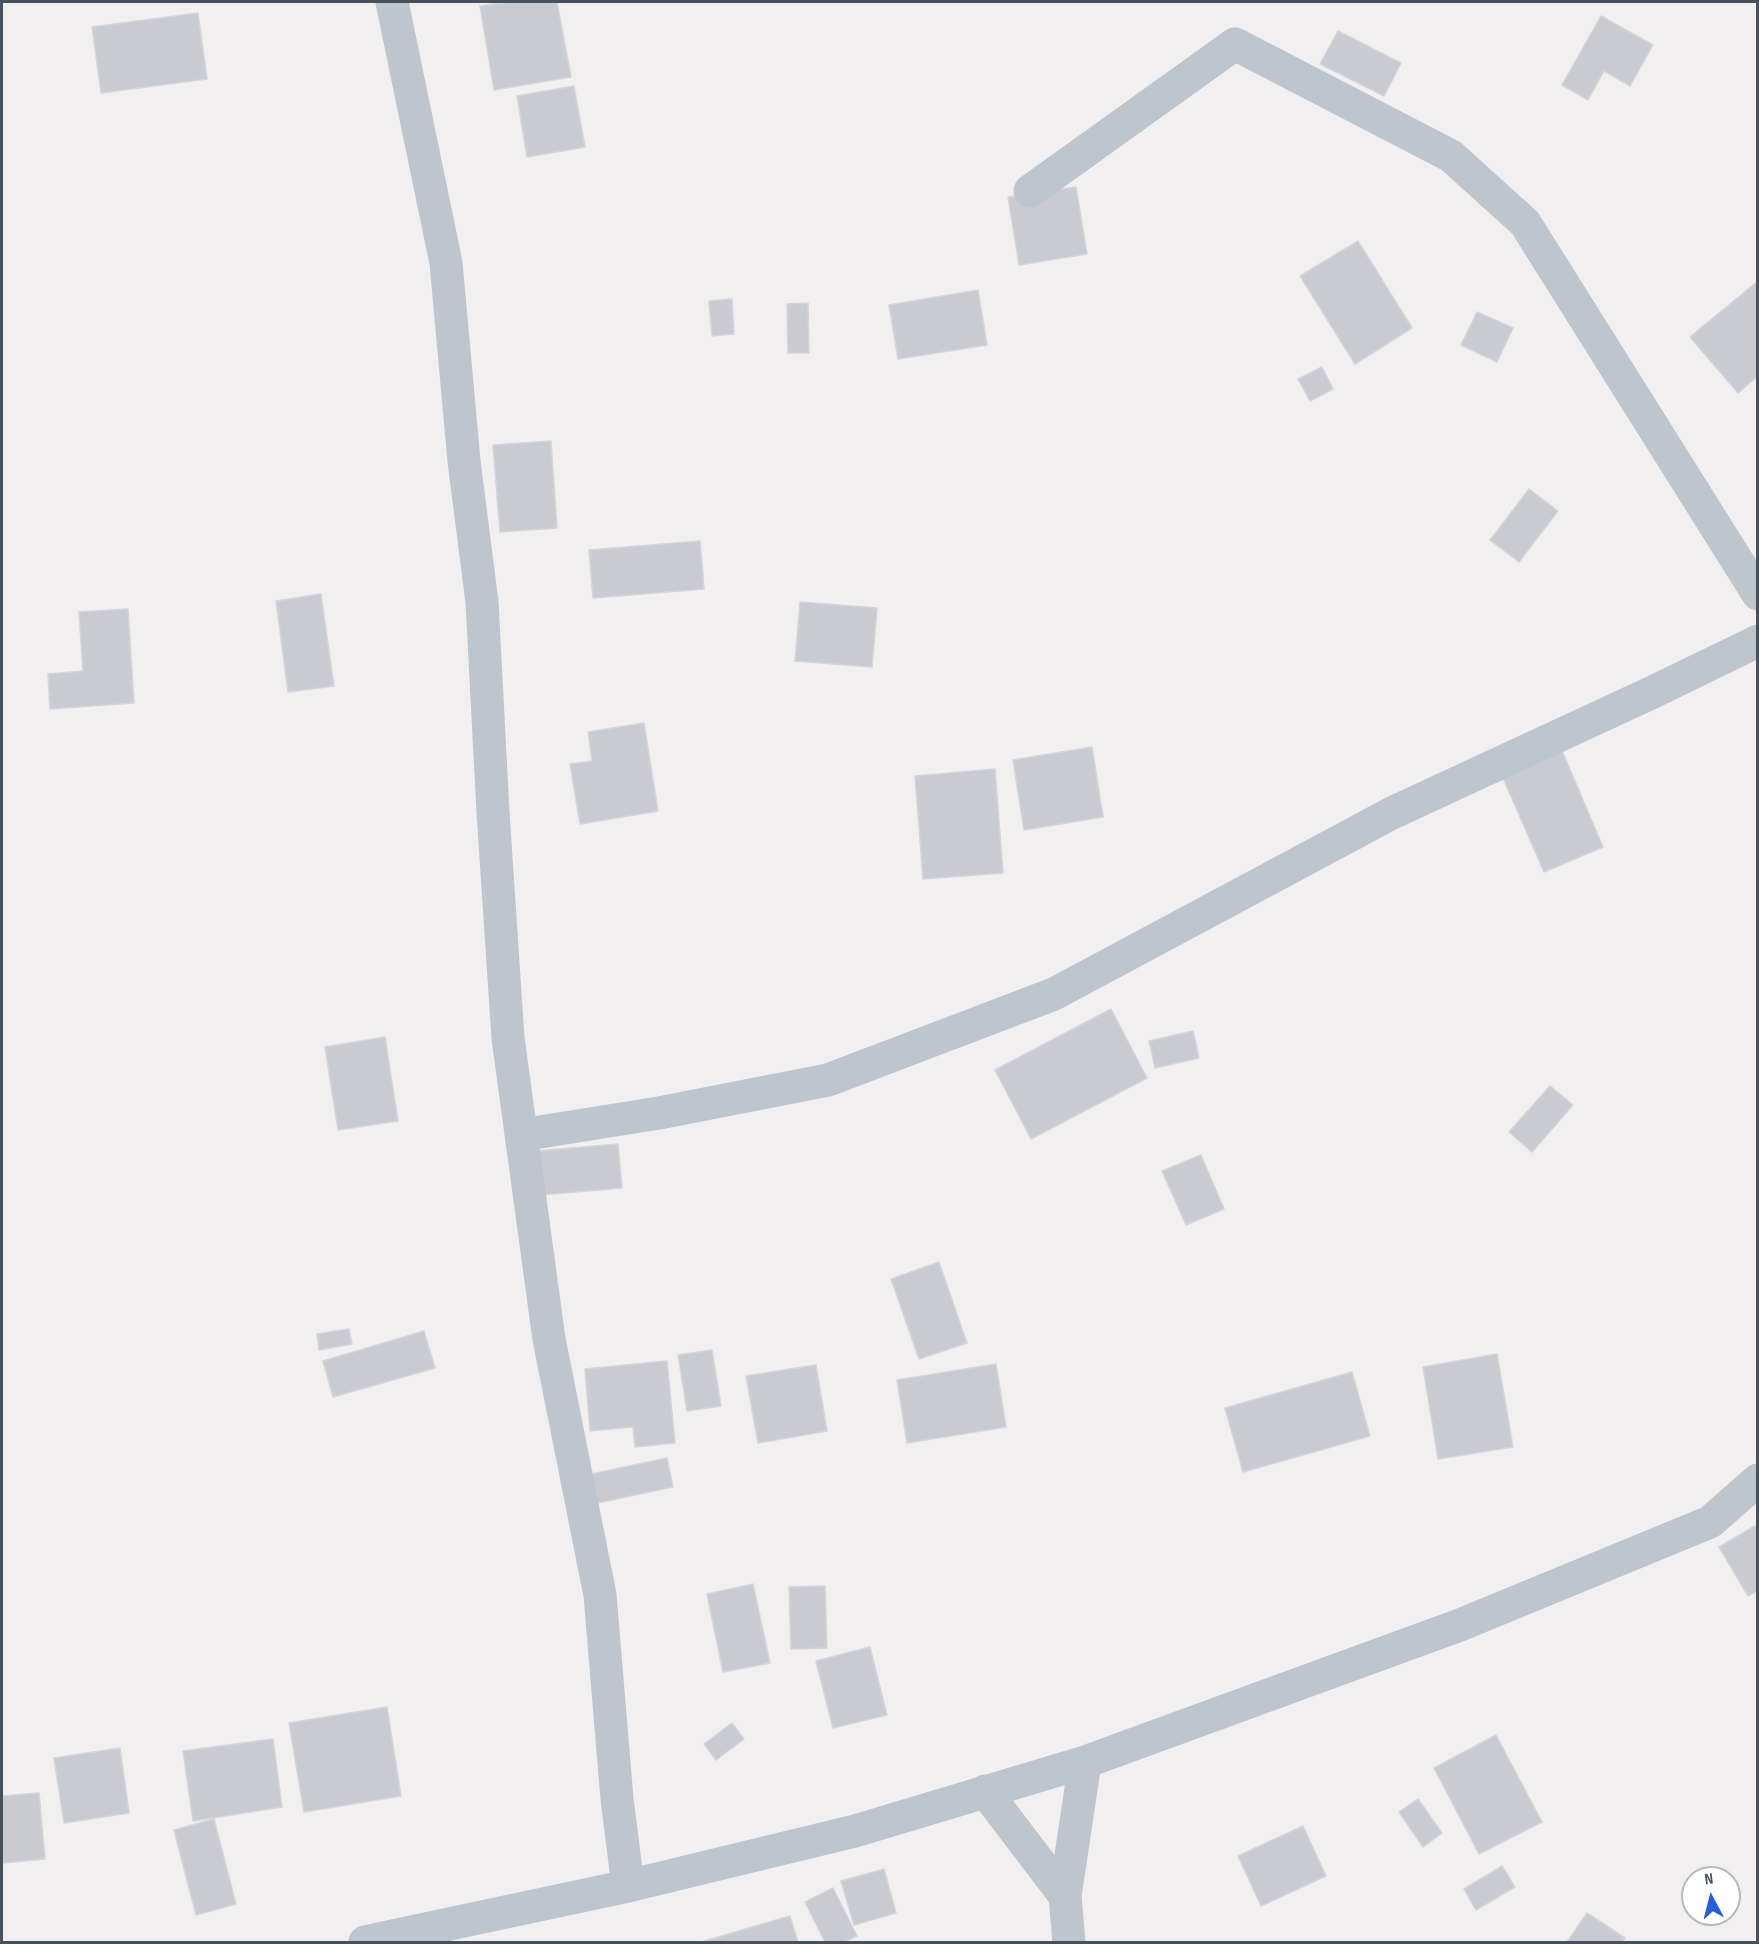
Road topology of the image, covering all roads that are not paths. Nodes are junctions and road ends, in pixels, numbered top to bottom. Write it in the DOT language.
graph roads {
  1 [pos="392,2"];
  2 [pos="1030,191"];
  3 [pos="1758,594"];
  4 [pos="1758,641"];
  5 [pos="521,1135"];
  6 [pos="1758,1480"];
  7 [pos="1084,1762"];
  8 [pos="985,1791"];
  9 [pos="628,1886"];
  10 [pos="1065,1896"];
  11 [pos="365,1942"];
  12 [pos="1069,1942"];
  1 -- 5 [label="street"];
  2 -- 3 [label="street"];
  4 -- 5 [label="street"];
  5 -- 9 [label="street"];
  6 -- 7 [label="street"];
  7 -- 8 [label="street"];
  7 -- 10 [label="street"];
  8 -- 9 [label="street"];
  8 -- 10 [label="street"];
  9 -- 11 [label="street"];
  10 -- 12 [label="street"];
}
